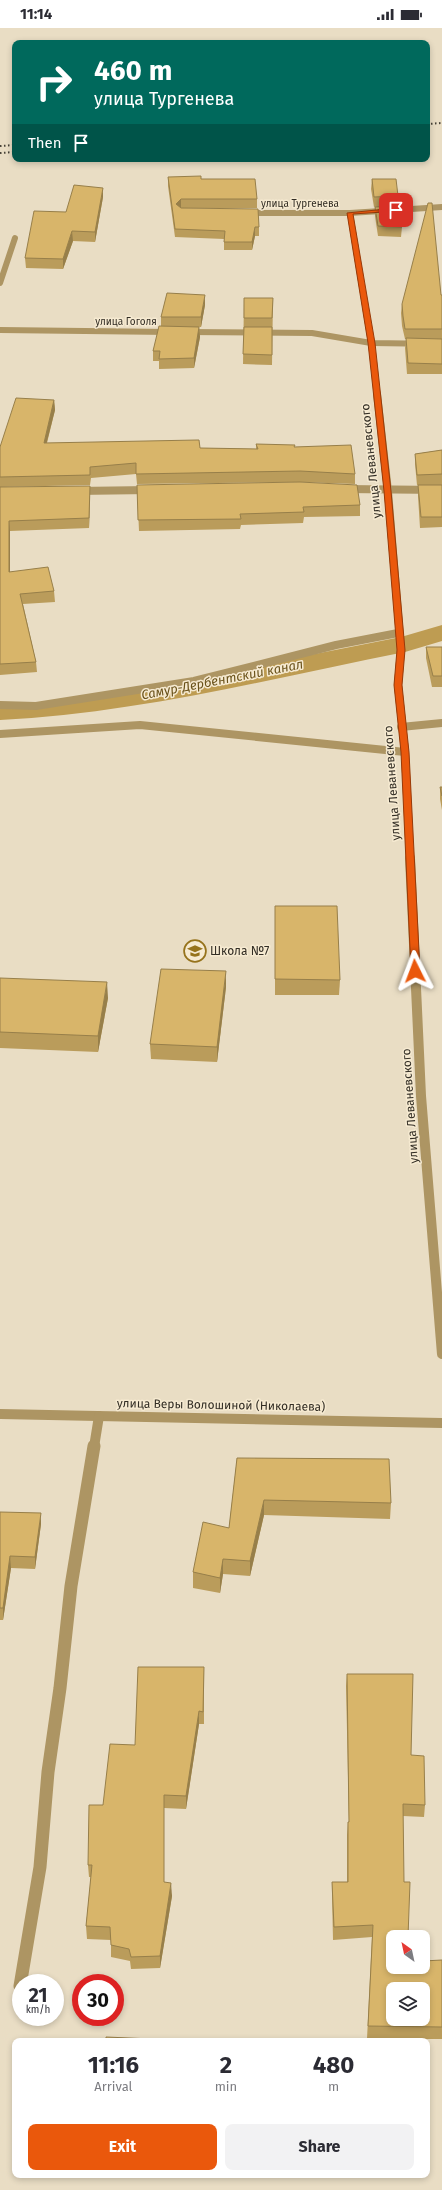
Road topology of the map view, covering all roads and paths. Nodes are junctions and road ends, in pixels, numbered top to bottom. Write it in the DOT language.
graph roads {
  1 [pos="442,207"];
  2 [pos="235,212"];
  3 [pos="350,213"];
  4 [pos="15,238"];
  5 [pos="0,283"];
  6 [pos="0,330"];
  7 [pos="371,343"];
  8 [pos="442,344"];
  9 [pos="332,488"];
  10 [pos="157,490"];
  11 [pos="442,490"];
  12 [pos="70,491"];
  13 [pos="388,491"];
  14 [pos="399,636"];
  15 [pos="0,705"];
  16 [pos="442,723"];
  17 [pos="401,727"];
  18 [pos="0,734"];
  19 [pos="405,752"];
  20 [pos="442,1354"];
  21 [pos="0,1414"];
  22 [pos="99,1416"];
  23 [pos="442,1423"];
  24 [pos="22,1974"];
  1 -- 3 [label="street, улица Тургенева"];
  2 -- 3 [label="street, улица Тургенева"];
  3 -- 7 [label="street, улица Леваневского"];
  4 -- 5 [label="street"];
  6 -- 7 [label="street, улица Гоголя"];
  7 -- 8 [label="street, улица Гоголя"];
  7 -- 13 [label="street, улица Леваневского"];
  9 -- 13 [label="street"];
  10 -- 12 [label="street"];
  11 -- 13 [label="street"];
  13 -- 14 [label="street, улица Леваневского"];
  14 -- 15 [label="street"];
  14 -- 17 [label="street, улица Леваневского"];
  16 -- 17 [label="street"];
  17 -- 19 [label="street, улица Леваневского"];
  18 -- 19 [label="street"];
  19 -- 20 [label="street, улица Леваневского"];
  21 -- 22 [label="street, улица Веры Волошиной (Николаева)"];
  22 -- 23 [label="street, улица Веры Волошиной (Николаева)"];
  22 -- 24 [label="street"];
}
